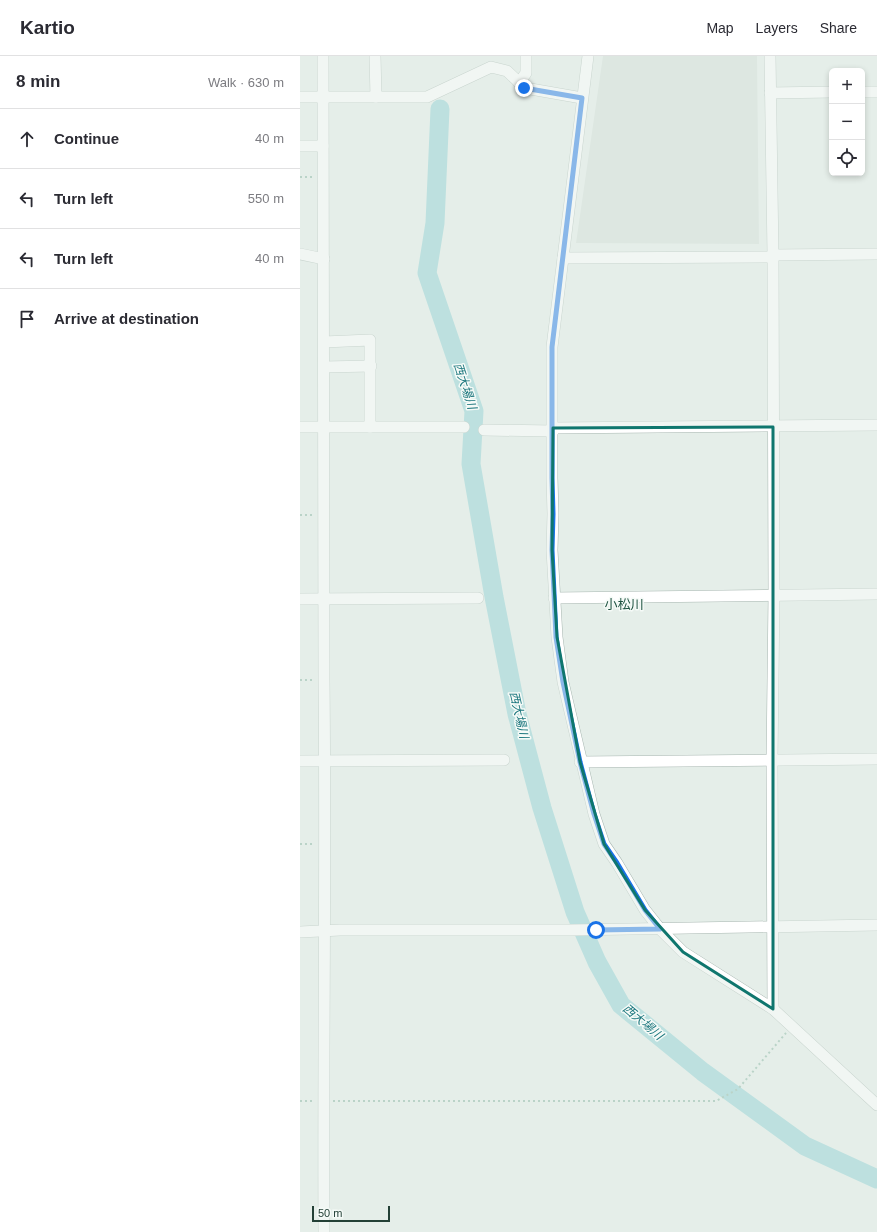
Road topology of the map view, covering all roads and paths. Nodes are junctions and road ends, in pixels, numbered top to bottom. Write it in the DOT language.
graph roads {
  1 [pos="323,56"];
  2 [pos="375,56"];
  3 [pos="526,56"];
  4 [pos="588,56"];
  5 [pos="770,56"];
  6 [pos="520,83"];
  7 [pos="829,92"];
  8 [pos="865,92"];
  9 [pos="877,92"];
  10 [pos="770,93"];
  11 [pos="300,97"];
  12 [pos="324,97"];
  13 [pos="376,97"];
  14 [pos="582,98"];
  15 [pos="300,146"];
  16 [pos="323,146"];
  17 [pos="318,176"];
  18 [pos="300,177"];
  19 [pos="300,254"];
  20 [pos="877,254"];
  21 [pos="773,256"];
  22 [pos="324,258"];
  23 [pos="563,258"];
  24 [pos="324,342"];
  25 [pos="371,366"];
  26 [pos="324,367"];
  27 [pos="877,425"];
  28 [pos="300,427"];
  29 [pos="324,427"];
  30 [pos="370,427"];
  31 [pos="464,427"];
  32 [pos="773,427"];
  33 [pos="484,430"];
  34 [pos="553,430"];
  35 [pos="877,594"];
  36 [pos="774,595"];
  37 [pos="478,598"];
  38 [pos="554,598"];
  39 [pos="300,599"];
  40 [pos="324,599"];
  41 [pos="300,680"];
  42 [pos="324,680"];
  43 [pos="877,759"];
  44 [pos="504,760"];
  45 [pos="772,760"];
  46 [pos="300,761"];
  47 [pos="325,762"];
  48 [pos="580,762"];
  49 [pos="300,844"];
  50 [pos="325,844"];
  51 [pos="877,925"];
  52 [pos="773,926"];
  53 [pos="660,929"];
  54 [pos="300,932"];
  55 [pos="325,932"];
  56 [pos="773,1009"];
  57 [pos="792,1026"];
  58 [pos="300,1101"];
  59 [pos="323,1101"];
  60 [pos="877,1105"];
  61 [pos="324,1232"];
  1 -- 12 [label="street"];
  2 -- 13 [label="street"];
  3 -- 6 [label="street"];
  4 -- 14 [label="street"];
  5 -- 10 [label="street"];
  6 -- 13 [label="street"];
  6 -- 14 [label="street"];
  7 -- 10 [label="street"];
  8 -- 9 [label="street"];
  10 -- 21 [label="street"];
  11 -- 12 [label="street"];
  12 -- 13 [label="street"];
  12 -- 16 [label="street"];
  14 -- 23 [label="street"];
  15 -- 16 [label="street"];
  16 -- 22 [label="street"];
  17 -- 18 [label="path"];
  19 -- 22 [label="street"];
  20 -- 21 [label="street"];
  21 -- 23 [label="street"];
  21 -- 32 [label="street"];
  22 -- 24 [label="street"];
  23 -- 34 [label="street"];
  24 -- 25 [label="street"];
  24 -- 26 [label="street"];
  25 -- 26 [label="street"];
  25 -- 30 [label="street"];
  26 -- 29 [label="street"];
  27 -- 32 [label="street"];
  28 -- 29 [label="street"];
  29 -- 30 [label="street"];
  29 -- 40 [label="street"];
  30 -- 31 [label="street"];
  32 -- 34 [label="street"];
  32 -- 36 [label="street"];
  33 -- 34 [label="street"];
  34 -- 38 [label="street"];
  35 -- 36 [label="street"];
  36 -- 38 [label="street"];
  36 -- 45 [label="street"];
  37 -- 40 [label="street"];
  38 -- 48 [label="street"];
  39 -- 40 [label="street"];
  40 -- 42 [label="street"];
  41 -- 42 [label="path"];
  42 -- 47 [label="street"];
  43 -- 45 [label="street"];
  44 -- 47 [label="street"];
  45 -- 48 [label="street"];
  45 -- 52 [label="street"];
  46 -- 47 [label="street"];
  47 -- 50 [label="street"];
  48 -- 53 [label="street"];
  49 -- 50 [label="path"];
  50 -- 55 [label="street"];
  51 -- 52 [label="street"];
  52 -- 53 [label="street"];
  52 -- 56 [label="street"];
  53 -- 55 [label="street"];
  53 -- 56 [label="street"];
  54 -- 55 [label="street"];
  55 -- 59 [label="street"];
  56 -- 57 [label="street"];
  57 -- 59 [label="path"];
  57 -- 60 [label="street"];
  58 -- 59 [label="path"];
  59 -- 61 [label="street"];
}
